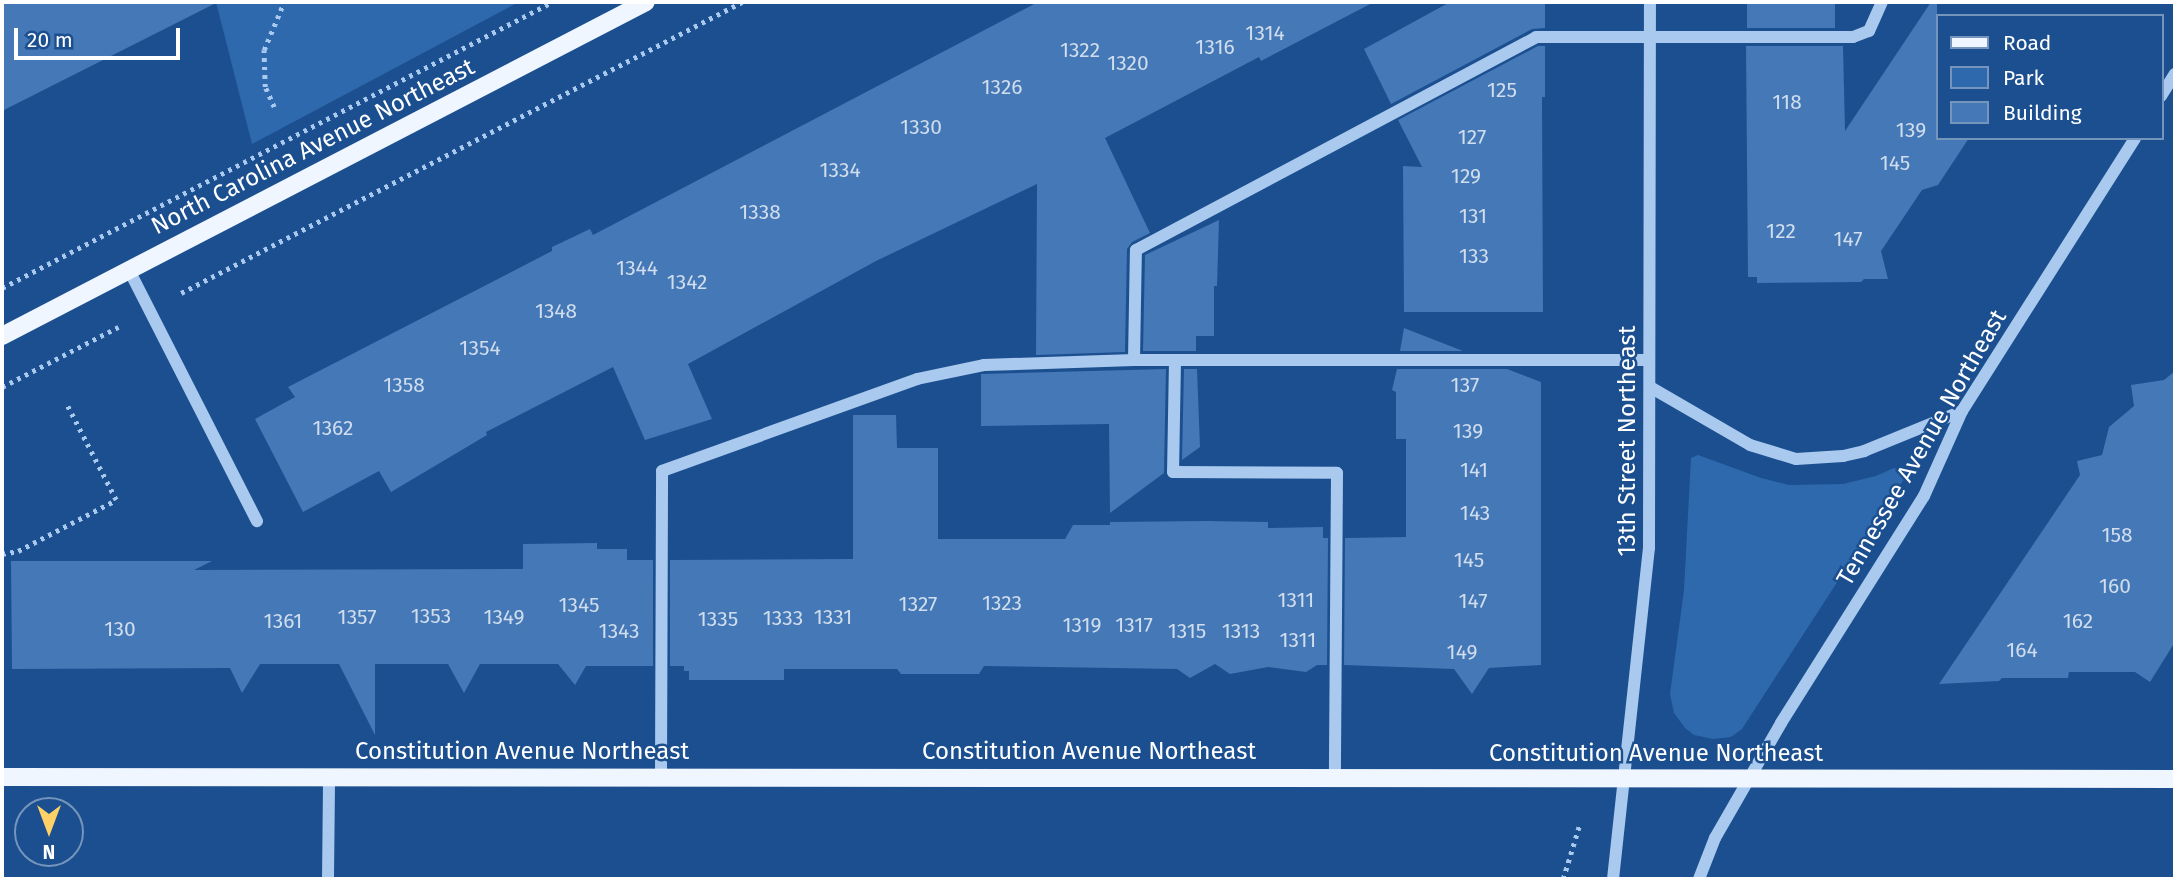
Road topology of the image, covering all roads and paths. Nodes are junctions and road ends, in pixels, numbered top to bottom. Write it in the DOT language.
graph roads {
  1 [pos="284,2"];
  2 [pos="552,2"];
  3 [pos="646,2"];
  4 [pos="743,2"];
  5 [pos="1650,2"];
  6 [pos="1882,2"];
  7 [pos="1651,36"];
  8 [pos="2175,74"];
  9 [pos="2163,93"];
  10 [pos="274,107"];
  11 [pos="2134,140"];
  12 [pos="129,270"];
  13 [pos="2,288"];
  14 [pos="168,300"];
  15 [pos="118,326"];
  16 [pos="2,336"];
  17 [pos="1134,360"];
  18 [pos="1175,360"];
  19 [pos="1649,360"];
  20 [pos="2,387"];
  21 [pos="1650,387"];
  22 [pos="67,405"];
  23 [pos="1962,411"];
  24 [pos="257,522"];
  25 [pos="2,554"];
  26 [pos="329,776"];
  27 [pos="661,776"];
  28 [pos="2,777"];
  29 [pos="1335,777"];
  30 [pos="1624,778"];
  31 [pos="2175,779"];
  32 [pos="1748,780"];
  33 [pos="1582,818"];
  34 [pos="1564,878"];
  35 [pos="328,879"];
  36 [pos="1613,879"];
  37 [pos="1699,879"];
  1 -- 10 [label="path"];
  2 -- 13 [label="path"];
  3 -- 12 [label="main road, North Carolina Avenue Northeast"];
  4 -- 14 [label="path"];
  5 -- 7 [label="street, 13th Street Northeast"];
  6 -- 7 [label="street"];
  7 -- 17 [label="street"];
  7 -- 19 [label="street, 13th Street Northeast"];
  8 -- 9 [label="street"];
  11 -- 23 [label="street, Tennessee Avenue Northeast"];
  12 -- 16 [label="main road, North Carolina Avenue Northeast"];
  12 -- 24 [label="street"];
  15 -- 20 [label="path"];
  17 -- 18 [label="street"];
  17 -- 27 [label="street"];
  18 -- 19 [label="street"];
  18 -- 29 [label="street"];
  19 -- 21 [label="street, 13th Street Northeast"];
  21 -- 23 [label="street"];
  21 -- 30 [label="street, 13th Street Northeast"];
  22 -- 25 [label="path"];
  23 -- 32 [label="street, Tennessee Avenue Northeast"];
  26 -- 27 [label="main road, Constitution Avenue Northeast"];
  26 -- 28 [label="main road, Constitution Avenue Northeast"];
  26 -- 35 [label="street"];
  27 -- 29 [label="main road, Constitution Avenue Northeast"];
  29 -- 30 [label="main road, Constitution Avenue Northeast"];
  30 -- 32 [label="main road, Constitution Avenue Northeast"];
  30 -- 36 [label="street, 13th Street Northeast"];
  31 -- 32 [label="main road, Constitution Avenue Northeast"];
  32 -- 37 [label="street"];
  33 -- 34 [label="path"];
}
